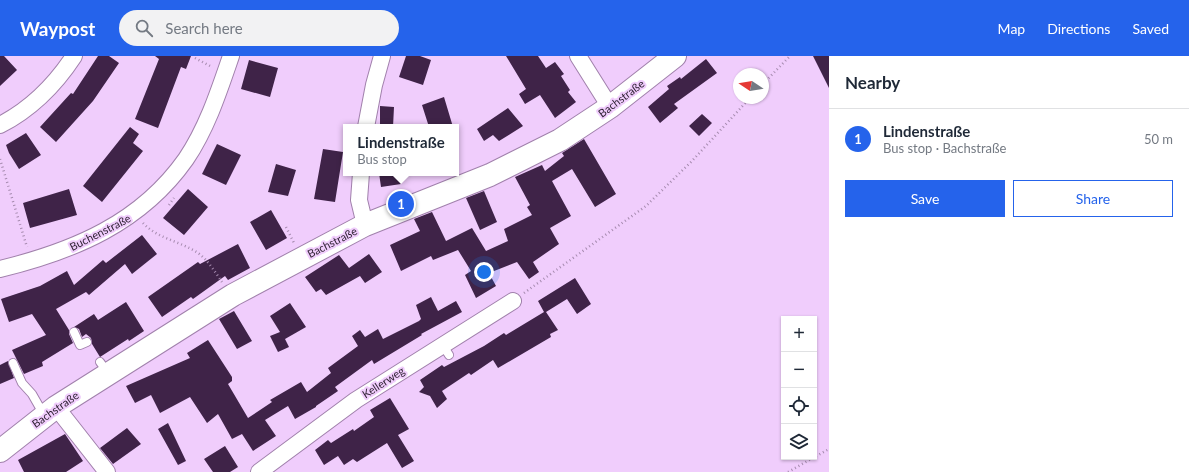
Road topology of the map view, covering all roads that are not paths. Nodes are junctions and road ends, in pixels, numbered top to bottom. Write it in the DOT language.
graph roads {
  1 [pos="74,56"];
  2 [pos="231,56"];
  3 [pos="382,56"];
  4 [pos="578,56"];
  5 [pos="675,56"];
  6 [pos="610,107"];
  7 [pos="367,124"];
  8 [pos="0,125"];
  9 [pos="361,176"];
  10 [pos="364,225"];
  11 [pos="0,269"];
  12 [pos="513,300"];
  13 [pos="74,332"];
  14 [pos="87,342"];
  15 [pos="13,363"];
  16 [pos="50,411"];
  17 [pos="0,451"];
  18 [pos="107,472"];
  19 [pos="259,472"];
  1 -- 8 [label="street"];
  2 -- 11 [label="street, Buchenstraße"];
  3 -- 7 [label="street"];
  4 -- 6 [label="street"];
  5 -- 6 [label="street, Bachstraße"];
  6 -- 10 [label="street, Bachstraße"];
  9 -- 10 [label="street"];
  10 -- 16 [label="street, Bachstraße"];
  12 -- 19 [label="street, Kellerweg"];
  13 -- 14 [label="lane"];
  15 -- 16 [label="lane"];
  16 -- 17 [label="street, Bachstraße"];
  16 -- 18 [label="street"];
}
